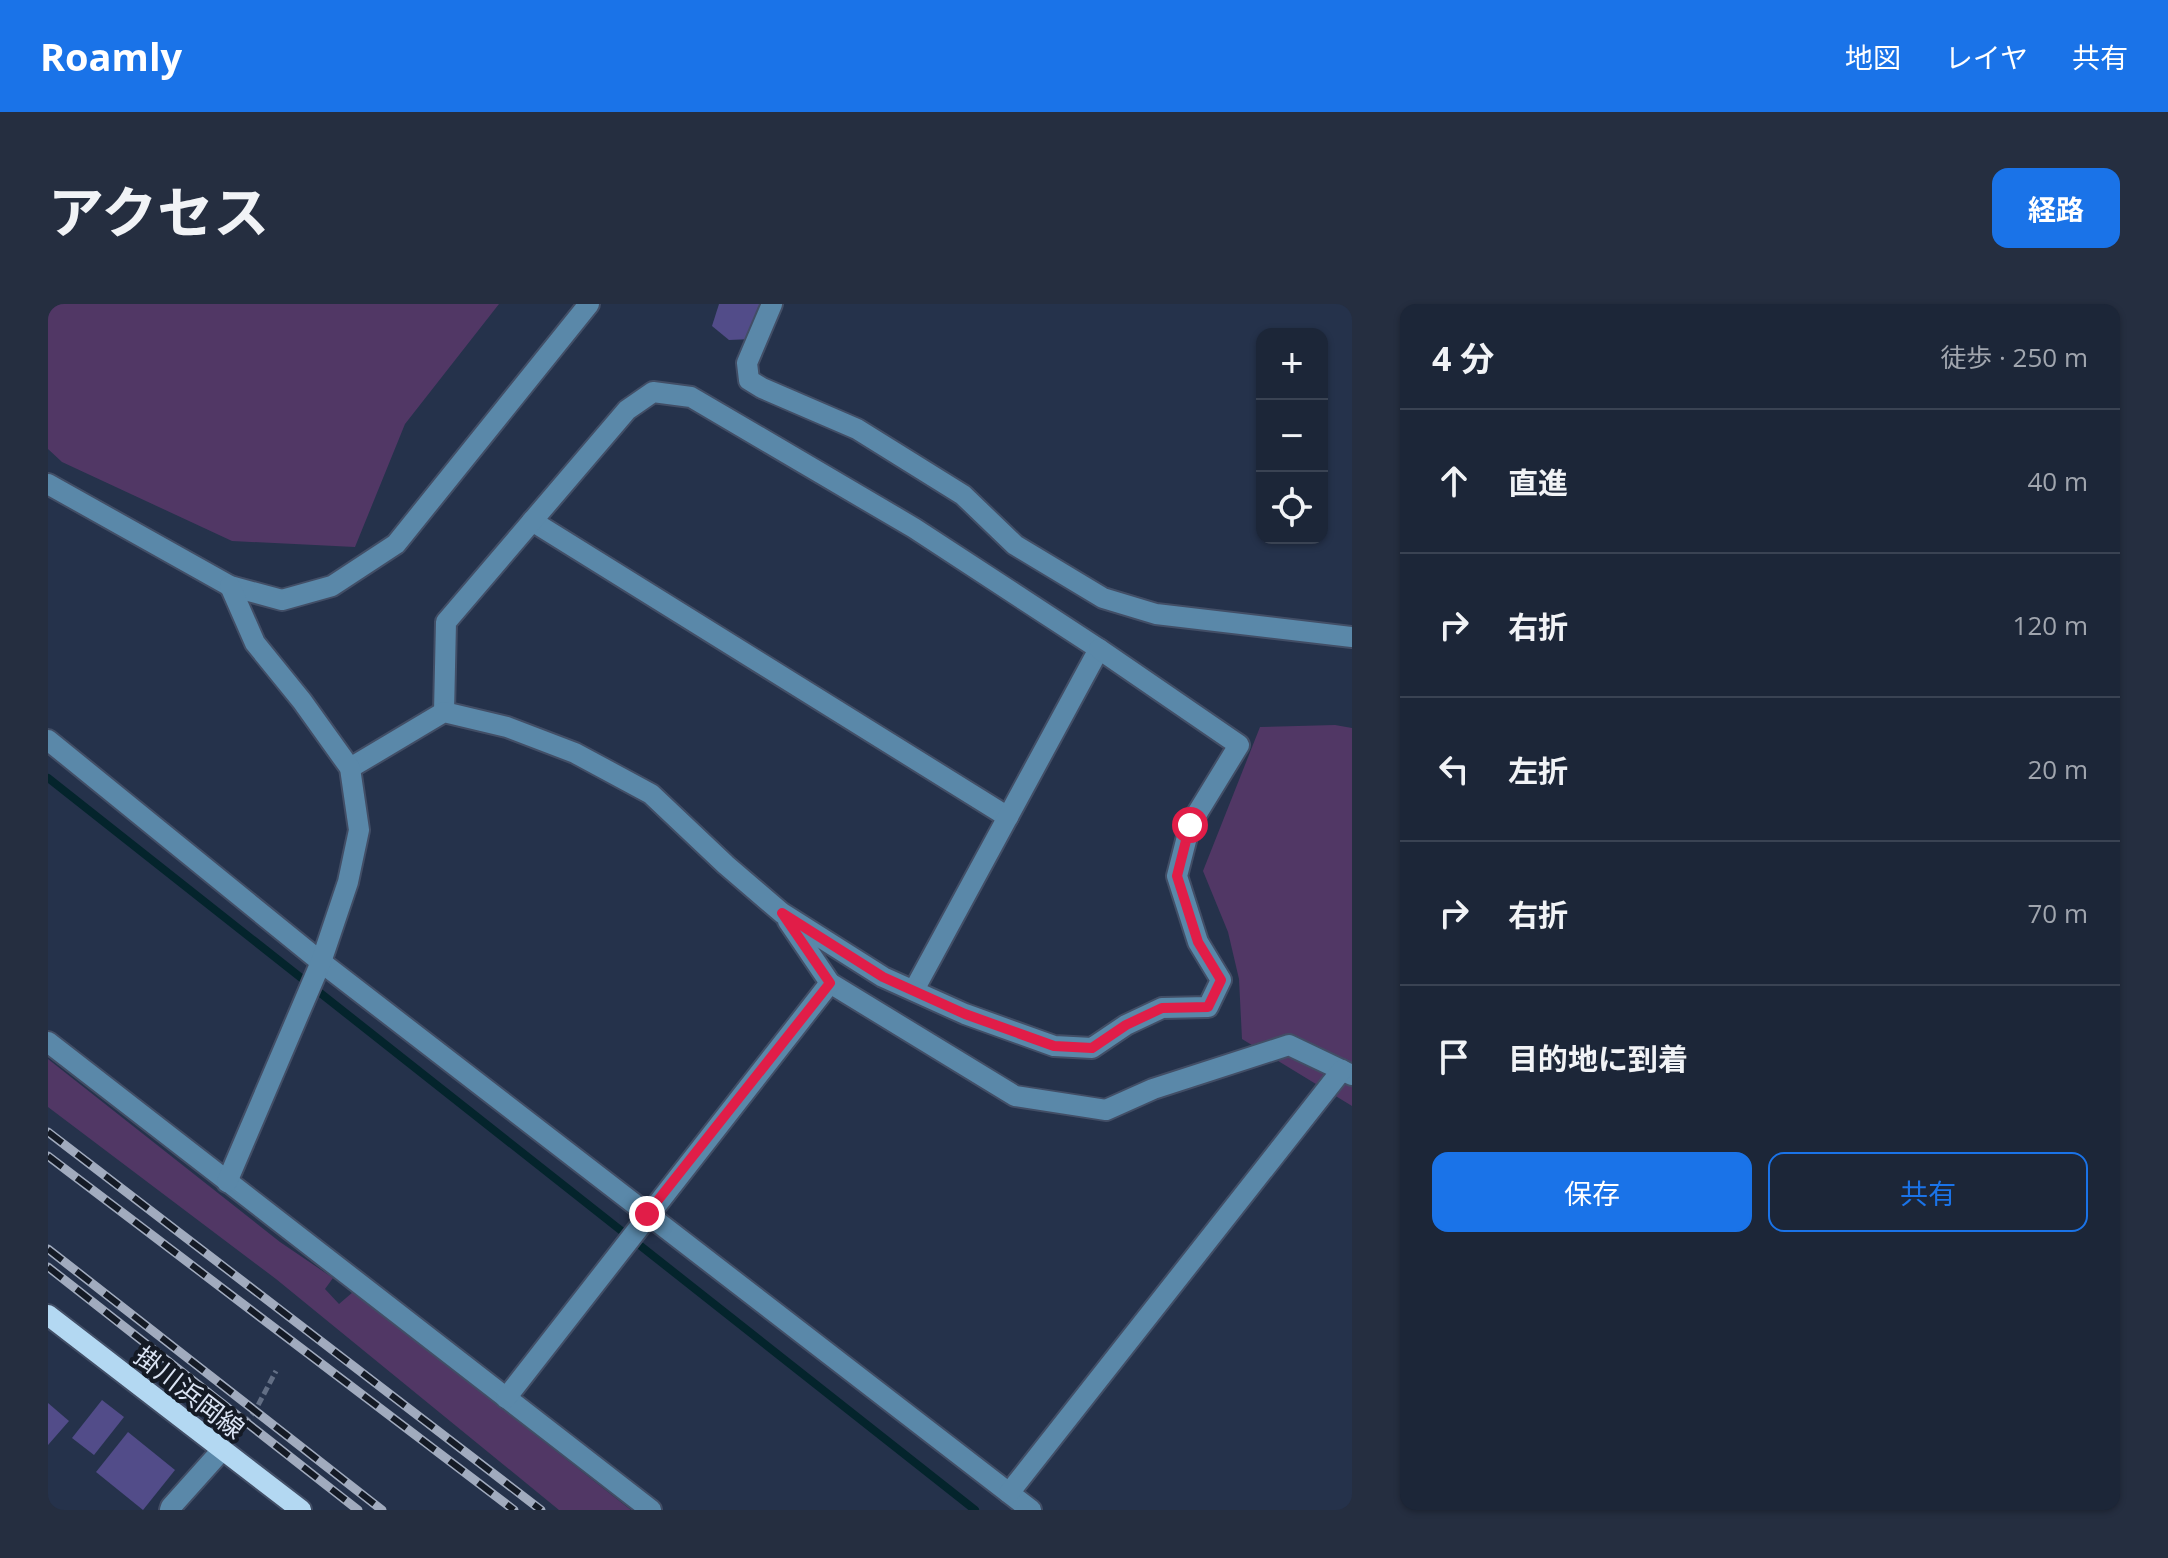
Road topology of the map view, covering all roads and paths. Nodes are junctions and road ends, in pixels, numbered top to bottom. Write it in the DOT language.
graph roads {
  1 [pos="589,304"];
  2 [pos="772,304"];
  3 [pos="48,484"];
  4 [pos="532,521"];
  5 [pos="230,586"];
  6 [pos="1352,637"];
  7 [pos="1099,649"];
  8 [pos="444,712"];
  9 [pos="48,740"];
  10 [pos="350,768"];
  11 [pos="1008,817"];
  12 [pos="782,913"];
  13 [pos="321,962"];
  14 [pos="830,983"];
  15 [pos="914,990"];
  16 [pos="48,1042"];
  17 [pos="1347,1072"];
  18 [pos="227,1182"];
  19 [pos="647,1214"];
  20 [pos="48,1315"];
  21 [pos="276,1371"];
  22 [pos="506,1398"];
  23 [pos="222,1450"];
  24 [pos="1009,1493"];
  25 [pos="170,1510"];
  26 [pos="301,1510"];
  27 [pos="651,1510"];
  28 [pos="1031,1510"];
  1 -- 5 [label="street"];
  2 -- 6 [label="street"];
  3 -- 5 [label="street"];
  4 -- 7 [label="street"];
  4 -- 8 [label="street"];
  4 -- 11 [label="street"];
  5 -- 10 [label="street"];
  7 -- 11 [label="street"];
  7 -- 15 [label="street"];
  8 -- 10 [label="street"];
  8 -- 12 [label="street"];
  9 -- 13 [label="street"];
  10 -- 13 [label="street"];
  11 -- 15 [label="street"];
  12 -- 14 [label="street"];
  12 -- 15 [label="street"];
  13 -- 18 [label="street"];
  13 -- 19 [label="street"];
  14 -- 17 [label="street"];
  14 -- 19 [label="street"];
  16 -- 18 [label="street"];
  17 -- 24 [label="street"];
  18 -- 22 [label="street"];
  19 -- 22 [label="street"];
  19 -- 24 [label="street"];
  20 -- 23 [label="main road, 掛川浜岡線"];
  21 -- 23 [label="path"];
  22 -- 27 [label="street"];
  23 -- 25 [label="street"];
  23 -- 26 [label="main road, 掛川浜岡線"];
  24 -- 28 [label="street"];
}
